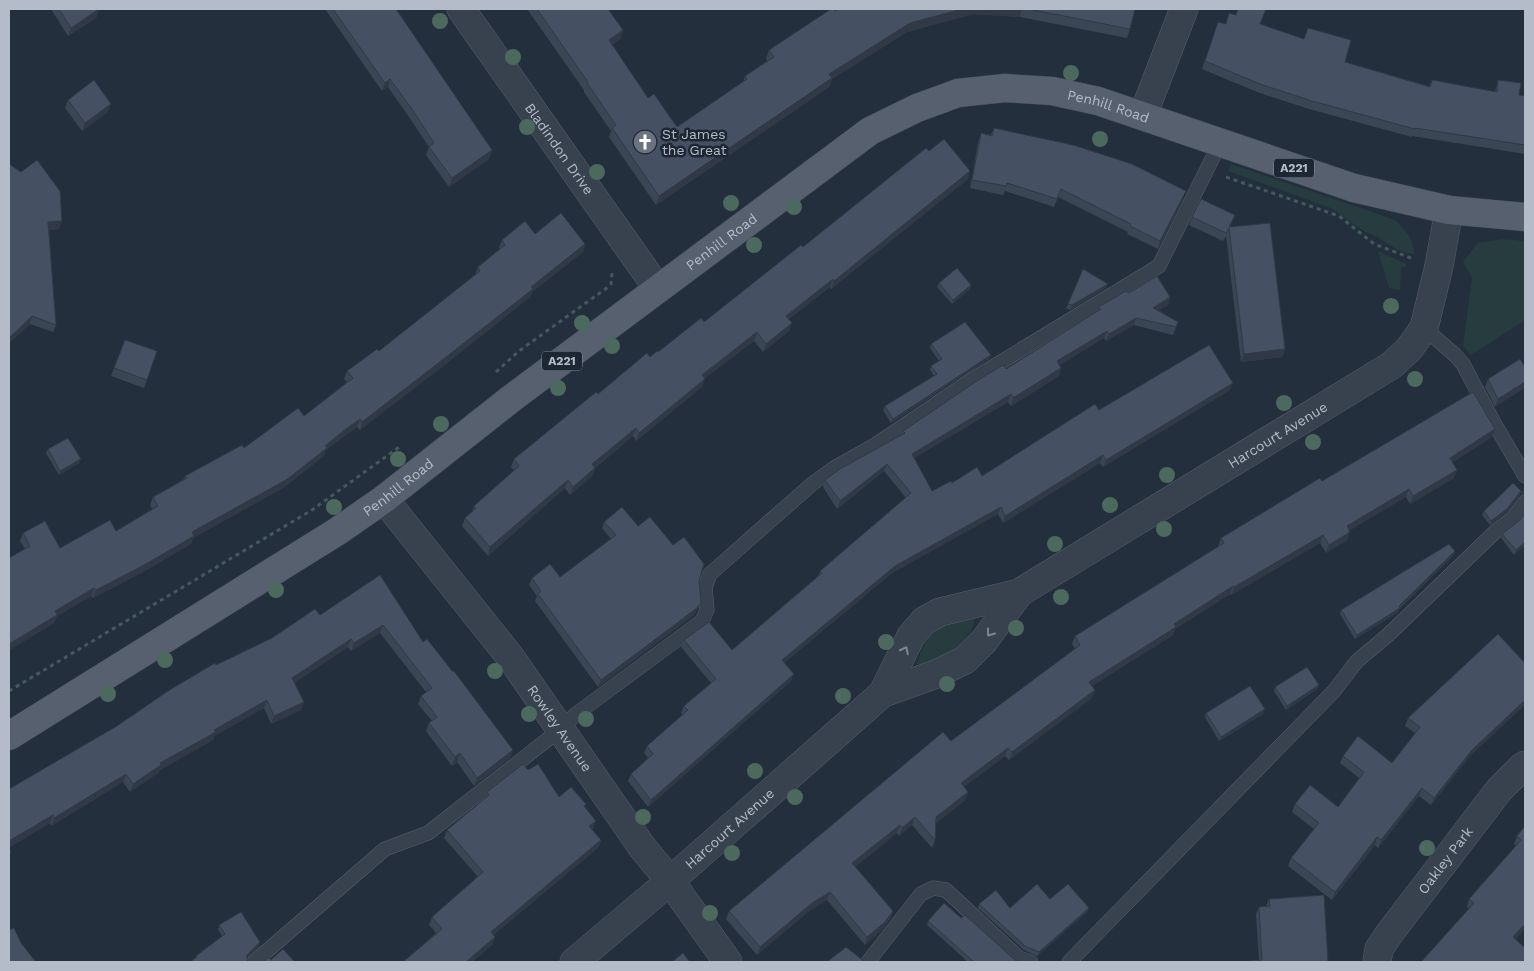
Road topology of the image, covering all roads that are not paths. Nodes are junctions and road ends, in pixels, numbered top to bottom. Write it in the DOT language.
graph roads {
  1 [pos="462,9"];
  2 [pos="1184,9"];
  3 [pos="1143,116"];
  4 [pos="1220,143"];
  5 [pos="1449,210"];
  6 [pos="1525,217"];
  7 [pos="658,289"];
  8 [pos="1424,328"];
  9 [pos="1525,476"];
  10 [pos="384,499"];
  11 [pos="1525,502"];
  12 [pos="1019,593"];
  13 [pos="882,693"];
  14 [pos="561,729"];
  15 [pos="9,736"];
  16 [pos="1525,766"];
  17 [pos="670,881"];
  18 [pos="254,962"];
  19 [pos="574,962"];
  20 [pos="728,962"];
  21 [pos="868,962"];
  22 [pos="1031,962"];
  23 [pos="1069,962"];
  24 [pos="1377,962"];
  1 -- 7 [label="street, Bladindon Drive"];
  2 -- 3 [label="street"];
  3 -- 4 [label="main road, Penhill Road / A221"];
  3 -- 7 [label="main road, Penhill Road / A221"];
  4 -- 5 [label="main road, Penhill Road / A221"];
  4 -- 14 [label="lane"];
  5 -- 6 [label="main road, Penhill Road / A221"];
  5 -- 8 [label="street, Harcourt Avenue"];
  7 -- 10 [label="main road, Penhill Road / A221"];
  8 -- 9 [label="lane"];
  8 -- 12 [label="street, Harcourt Avenue"];
  10 -- 14 [label="street, Rowley Avenue"];
  10 -- 15 [label="main road, Penhill Road / A221"];
  11 -- 23 [label="lane"];
  12 -- 13 [label="street, Harcourt Avenue, one-way"];
  13 -- 12 [label="street, Harcourt Avenue, one-way"];
  13 -- 17 [label="street, Harcourt Avenue"];
  14 -- 17 [label="street, Rowley Avenue"];
  14 -- 18 [label="lane"];
  16 -- 24 [label="street, Oakley Park"];
  17 -- 19 [label="street, Harcourt Avenue"];
  17 -- 20 [label="street, Rowley Avenue"];
  21 -- 22 [label="lane"];
}
